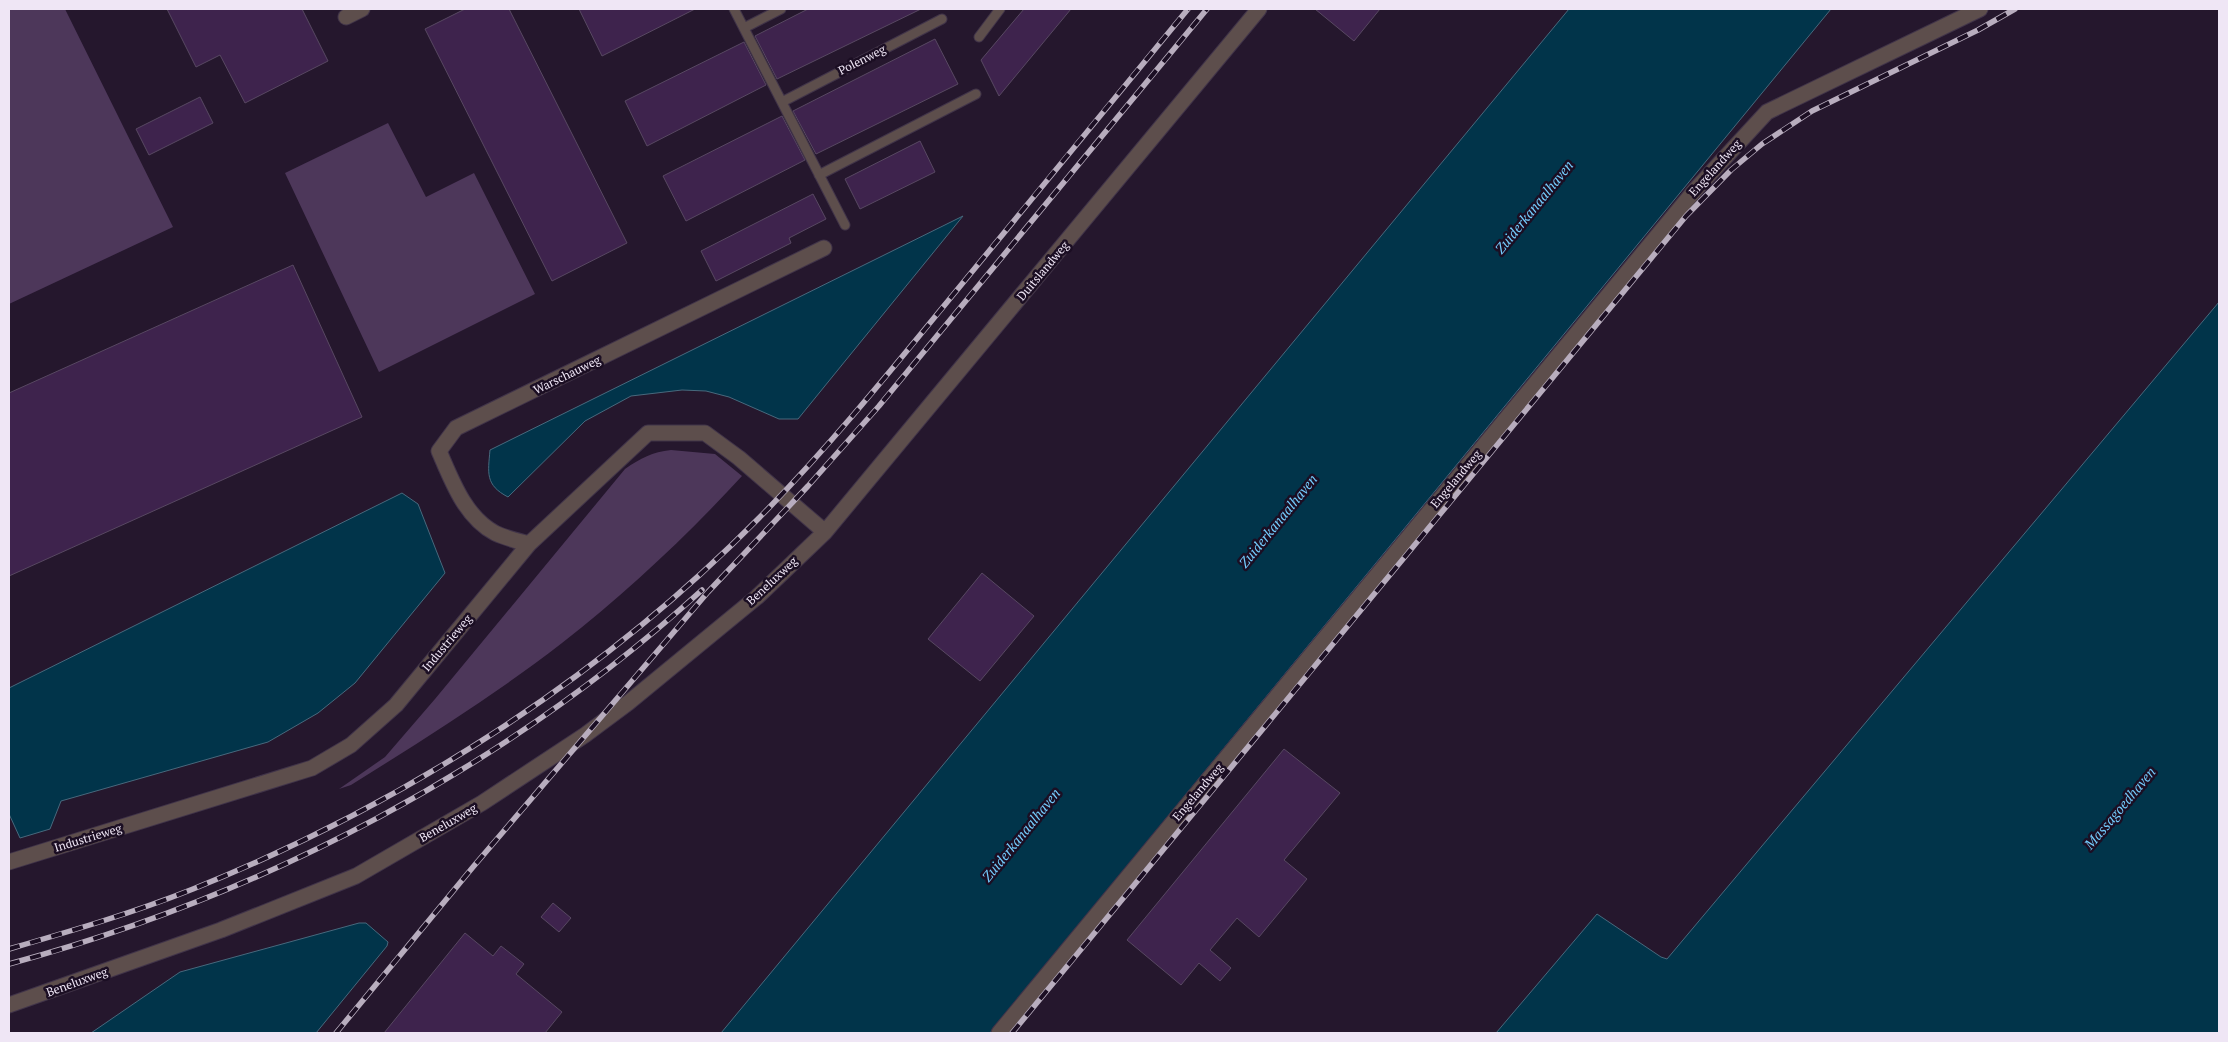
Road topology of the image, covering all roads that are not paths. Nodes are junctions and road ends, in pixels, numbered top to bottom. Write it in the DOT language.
graph roads {
  1 [pos="362,9"];
  2 [pos="734,9"];
  3 [pos="781,9"];
  4 [pos="1000,9"];
  5 [pos="1259,9"];
  6 [pos="1980,9"];
  7 [pos="346,17"];
  8 [pos="942,19"];
  9 [pos="744,28"];
  10 [pos="979,37"];
  11 [pos="976,94"];
  12 [pos="782,102"];
  13 [pos="819,174"];
  14 [pos="845,226"];
  15 [pos="824,248"];
  16 [pos="825,532"];
  17 [pos="528,544"];
  18 [pos="9,862"];
  19 [pos="9,1005"];
  20 [pos="999,1033"];
  1 -- 7 [label="street"];
  2 -- 9 [label="lane"];
  3 -- 9 [label="lane"];
  4 -- 10 [label="lane"];
  5 -- 16 [label="street, Duitslandweg"];
  6 -- 20 [label="street, Engelandweg"];
  8 -- 12 [label="lane, Polenweg"];
  9 -- 12 [label="lane"];
  11 -- 13 [label="lane"];
  12 -- 13 [label="lane"];
  13 -- 14 [label="lane"];
  15 -- 17 [label="street, Warschauweg"];
  16 -- 17 [label="street, Industrieweg"];
  16 -- 19 [label="street, Beneluxweg"];
  17 -- 18 [label="street, Industrieweg"];
}
